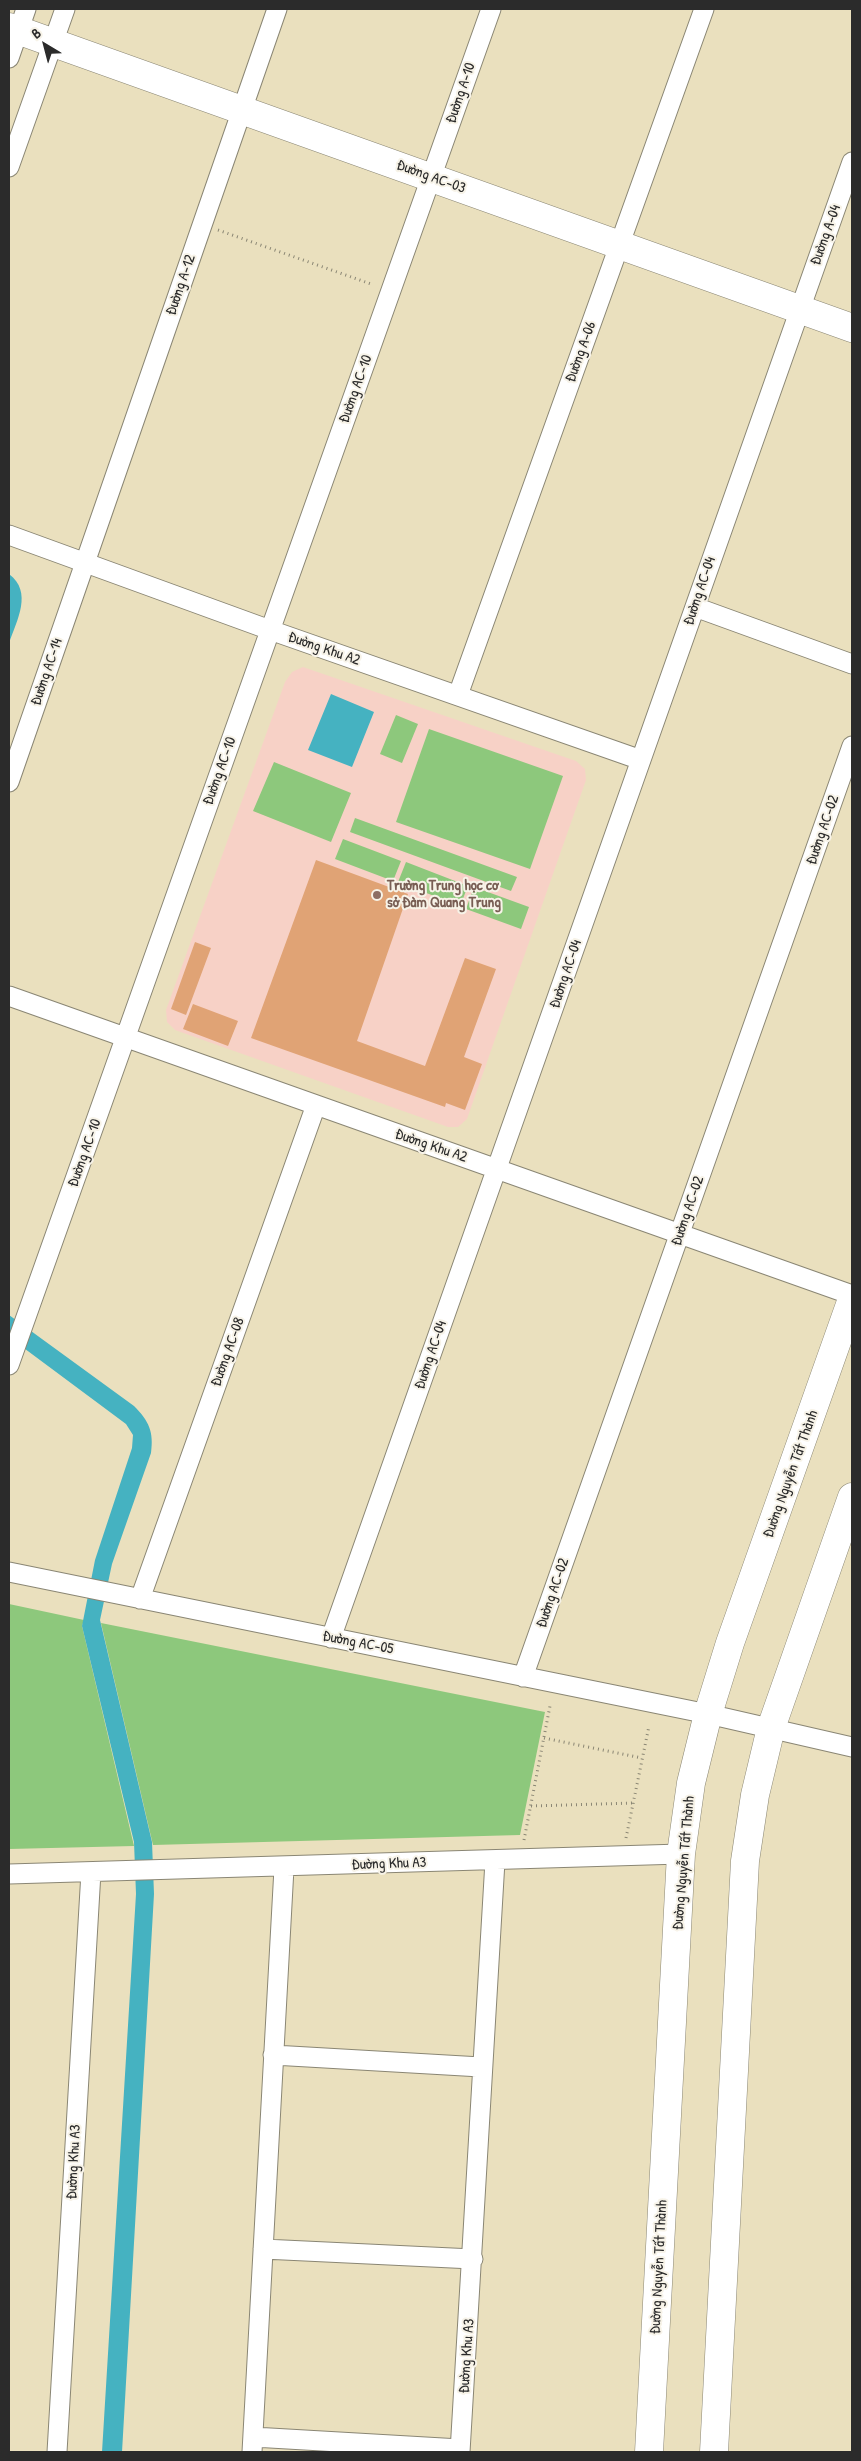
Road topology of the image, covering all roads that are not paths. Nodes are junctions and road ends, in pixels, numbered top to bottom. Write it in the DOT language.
graph roads {
  1 [pos="65,9"];
  2 [pos="277,9"];
  3 [pos="490,9"];
  4 [pos="704,9"];
  5 [pos="18,22"];
  6 [pos="53,43"];
  7 [pos="9,58"];
  8 [pos="241,110"];
  9 [pos="852,162"];
  10 [pos="9,167"];
  11 [pos="431,177"];
  12 [pos="620,244"];
  13 [pos="800,309"];
  14 [pos="852,328"];
  15 [pos="9,535"];
  16 [pos="85,562"];
  17 [pos="695,607"];
  18 [pos="270,630"];
  19 [pos="852,664"];
  20 [pos="458,695"];
  21 [pos="852,746"];
  22 [pos="641,760"];
  23 [pos="9,782"];
  24 [pos="9,996"];
  25 [pos="126,1038"];
  26 [pos="316,1105"];
  27 [pos="497,1169"];
  28 [pos="680,1234"];
  29 [pos="852,1296"];
  30 [pos="852,1300"];
  31 [pos="12,1358"];
  32 [pos="852,1497"];
  33 [pos="9,1572"];
  34 [pos="140,1599"];
  35 [pos="331,1638"];
  36 [pos="523,1677"];
  37 [pos="708,1714"];
  38 [pos="771,1728"];
  39 [pos="852,1747"];
  40 [pos="681,1854"];
  41 [pos="495,1861"];
  42 [pos="284,1868"];
  43 [pos="91,1872"];
  44 [pos="9,1874"];
  45 [pos="274,2055"];
  46 [pos="481,2067"];
  47 [pos="263,2249"];
  48 [pos="473,2260"];
  49 [pos="252,2444"];
  50 [pos="460,2451"];
  51 [pos="57,2452"];
  52 [pos="648,2452"];
  53 [pos="714,2452"];
  1 -- 6 [label="street"];
  2 -- 8 [label="street, Đường A-12"];
  3 -- 11 [label="street, Đường A-10"];
  4 -- 12 [label="street, Đường A-06"];
  5 -- 6 [label="main road, Đường AC-03"];
  5 -- 7 [label="street"];
  6 -- 8 [label="main road, Đường AC-03"];
  6 -- 10 [label="street"];
  8 -- 11 [label="main road, Đường AC-03"];
  8 -- 16 [label="street, Đường A-12"];
  9 -- 13 [label="street, Đường A-04"];
  11 -- 12 [label="main road, Đường AC-03"];
  11 -- 18 [label="street, Đường AC-10"];
  12 -- 13 [label="main road, Đường AC-03"];
  12 -- 20 [label="street, Đường A-06"];
  13 -- 14 [label="main road, Đường AC-03"];
  13 -- 17 [label="street, Đường AC-04"];
  15 -- 16 [label="street, Đường Khu A2"];
  16 -- 18 [label="street, Đường Khu A2"];
  16 -- 23 [label="street, Đường AC-14"];
  17 -- 19 [label="street"];
  17 -- 22 [label="street, Đường AC-04"];
  18 -- 20 [label="street, Đường Khu A2"];
  18 -- 25 [label="street, Đường AC-10"];
  20 -- 22 [label="street, Đường Khu A2"];
  21 -- 28 [label="street, Đường AC-02"];
  22 -- 27 [label="street, Đường AC-04"];
  24 -- 25 [label="street, Đường Khu A2"];
  25 -- 26 [label="street, Đường Khu A2"];
  25 -- 31 [label="street, Đường AC-10"];
  26 -- 27 [label="street, Đường Khu A2"];
  26 -- 34 [label="street, Đường AC-08"];
  27 -- 28 [label="street, Đường Khu A2"];
  27 -- 35 [label="street, Đường AC-04"];
  28 -- 29 [label="street, Đường Khu A2"];
  28 -- 36 [label="street, Đường AC-02"];
  30 -- 37 [label="main road, Đường Nguyễn Tất Thành"];
  32 -- 38 [label="main road"];
  33 -- 34 [label="street, Đường AC-05"];
  34 -- 35 [label="street, Đường AC-05"];
  35 -- 36 [label="street, Đường AC-05"];
  36 -- 37 [label="street, Đường AC-05"];
  37 -- 38 [label="street, Đường AC-05"];
  37 -- 40 [label="main road, Đường Nguyễn Tất Thành"];
  38 -- 39 [label="street, Đường AC-05"];
  38 -- 53 [label="main road"];
  40 -- 41 [label="street, Đường Khu A3"];
  40 -- 52 [label="main road, Đường Nguyễn Tất Thành"];
  41 -- 42 [label="street, Đường Khu A3"];
  41 -- 46 [label="street, Đường Khu A3"];
  42 -- 43 [label="street, Đường Khu A3"];
  42 -- 45 [label="street"];
  43 -- 44 [label="street, Đường Khu A3"];
  43 -- 51 [label="street, Đường Khu A3"];
  45 -- 46 [label="street"];
  45 -- 47 [label="street"];
  46 -- 48 [label="street, Đường Khu A3"];
  47 -- 48 [label="street"];
  47 -- 49 [label="street"];
  48 -- 50 [label="street, Đường Khu A3"];
  49 -- 50 [label="street"];
}
